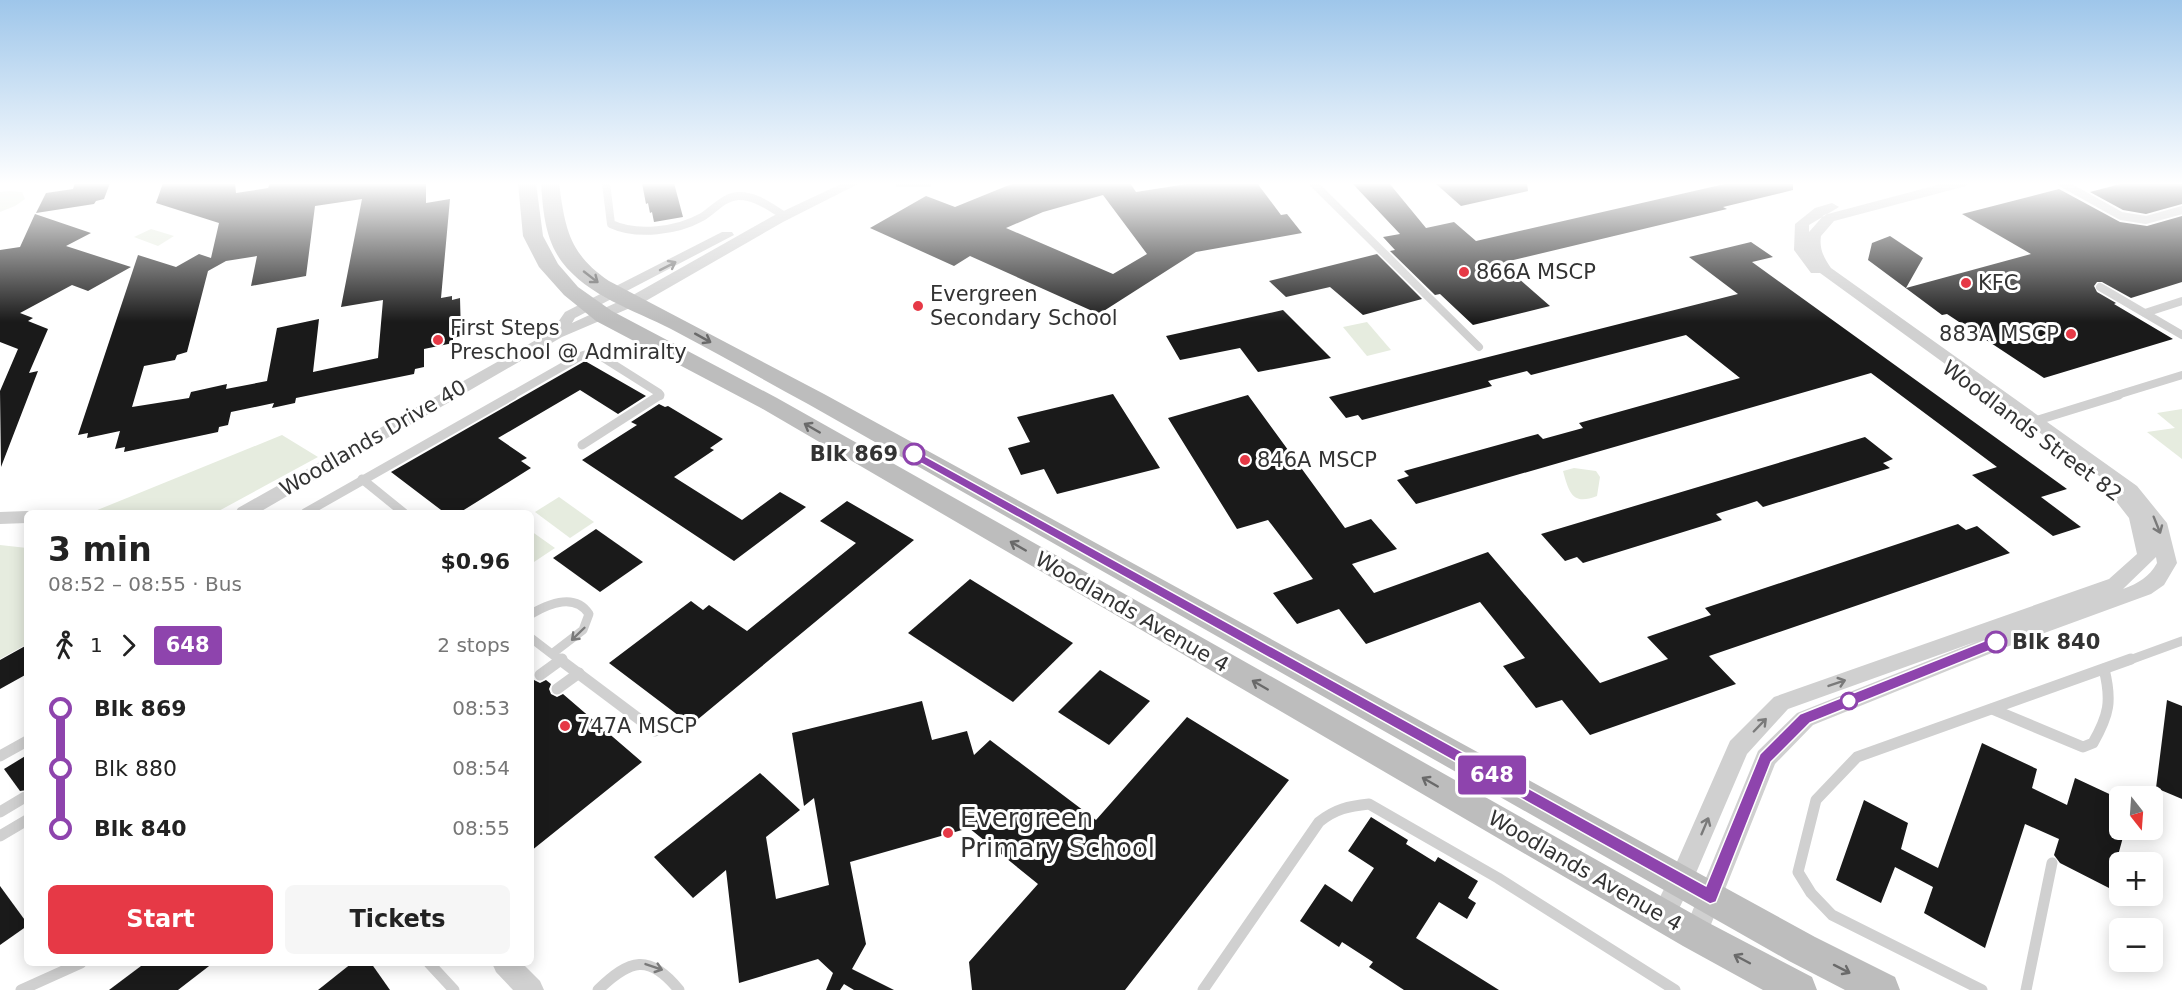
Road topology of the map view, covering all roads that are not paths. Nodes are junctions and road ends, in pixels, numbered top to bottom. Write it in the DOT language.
graph roads {
  1 [pos="532,229"];
  2 [pos="556,229"];
  3 [pos="620,229"];
  4 [pos="652,229"];
  5 [pos="750,229"];
  6 [pos="1360,229"];
  7 [pos="1802,229"];
  8 [pos="1817,229"];
  9 [pos="2100,286"];
  10 [pos="624,297"];
  11 [pos="2182,301"];
  12 [pos="597,310"];
  13 [pos="2145,313"];
  14 [pos="2182,334"];
  15 [pos="1479,347"];
  16 [pos="1941,358"];
  17 [pos="2182,375"];
  18 [pos="2030,422"];
  19 [pos="582,445"];
  20 [pos="362,479"];
  21 [pos="249,510"];
  22 [pos="310,510"];
  23 [pos="400,510"];
  24 [pos="24,517"];
  25 [pos="0,518"];
  26 [pos="534,612"];
  27 [pos="534,640"];
  28 [pos="2182,641"];
  29 [pos="558,656"];
  30 [pos="2104,669"];
  31 [pos="579,673"];
  32 [pos="540,675"];
  33 [pos="557,689"];
  34 [pos="1992,709"];
  35 [pos="655,730"];
  36 [pos="24,743"];
  37 [pos="0,756"];
  38 [pos="24,798"];
  39 [pos="0,812"];
  40 [pos="24,822"];
  41 [pos="0,836"];
  42 [pos="2052,862"];
  43 [pos="1696,888"];
  44 [pos="1663,915"];
  45 [pos="1695,934"];
  46 [pos="74,966"];
  47 [pos="432,966"];
  48 [pos="508,966"];
  49 [pos="21,990"];
  50 [pos="454,990"];
  51 [pos="531,990"];
  52 [pos="598,990"];
  53 [pos="679,990"];
  54 [pos="1203,990"];
  55 [pos="1676,990"];
  56 [pos="1799,990"];
  57 [pos="1882,990"];
  58 [pos="1982,990"];
  59 [pos="2026,990"];
  1 -- 12 [label="main road, Woodlands Avenue 4"];
  2 -- 10 [label="main road, Woodlands Avenue 4, one-way"];
  3 -- 4 [label="lane"];
  5 -- 10 [label="street, Woodlands Drive 40"];
  6 -- 15 [label="lane"];
  7 -- 16 [label="street, Woodlands Street 82"];
  8 -- 16 [label="street, Woodlands Street 82"];
  9 -- 13 [label="lane"];
  10 -- 12 [label="street, Woodlands Drive 40"];
  10 -- 43 [label="main road, Woodlands Avenue 4, one-way"];
  11 -- 13 [label="lane"];
  12 -- 21 [label="street, Woodlands Drive 40"];
  44 -- 12 [label="main road, Woodlands Avenue 4, one-way"];
  13 -- 14 [label="lane"];
  16 -- 18 [label="street, Woodlands Street 82"];
  17 -- 18 [label="lane, Woodlands Street 82"];
  43 -- 18 [label="street, Woodlands Street 82, one-way"];
  18 -- 43 [label="street, Woodlands Street 82, one-way"];
  19 -- 20 [label="lane"];
  20 -- 22 [label="lane"];
  20 -- 23 [label="lane"];
  24 -- 25 [label="street"];
  26 -- 29 [label="lane, one-way"];
  27 -- 29 [label="lane"];
  28 -- 30 [label="lane"];
  29 -- 31 [label="lane"];
  29 -- 32 [label="lane"];
  30 -- 34 [label="lane"];
  30 -- 34 [label="lane"];
  31 -- 33 [label="lane"];
  31 -- 35 [label="lane"];
  34 -- 58 [label="lane"];
  36 -- 37 [label="lane"];
  38 -- 39 [label="lane"];
  40 -- 41 [label="lane"];
  42 -- 59 [label="lane"];
  43 -- 44 [label="street, Woodlands Street 82"];
  43 -- 45 [label="street, Woodlands Street 82"];
  43 -- 57 [label="main road, Woodlands Avenue 4, one-way"];
  44 -- 45 [label="main road, Woodlands Avenue 4"];
  56 -- 45 [label="main road, Woodlands Avenue 4, one-way"];
  46 -- 49 [label="lane"];
  47 -- 50 [label="lane"];
  48 -- 51 [label="street"];
  52 -- 53 [label="lane, one-way"];
  54 -- 55 [label="lane"];
}
